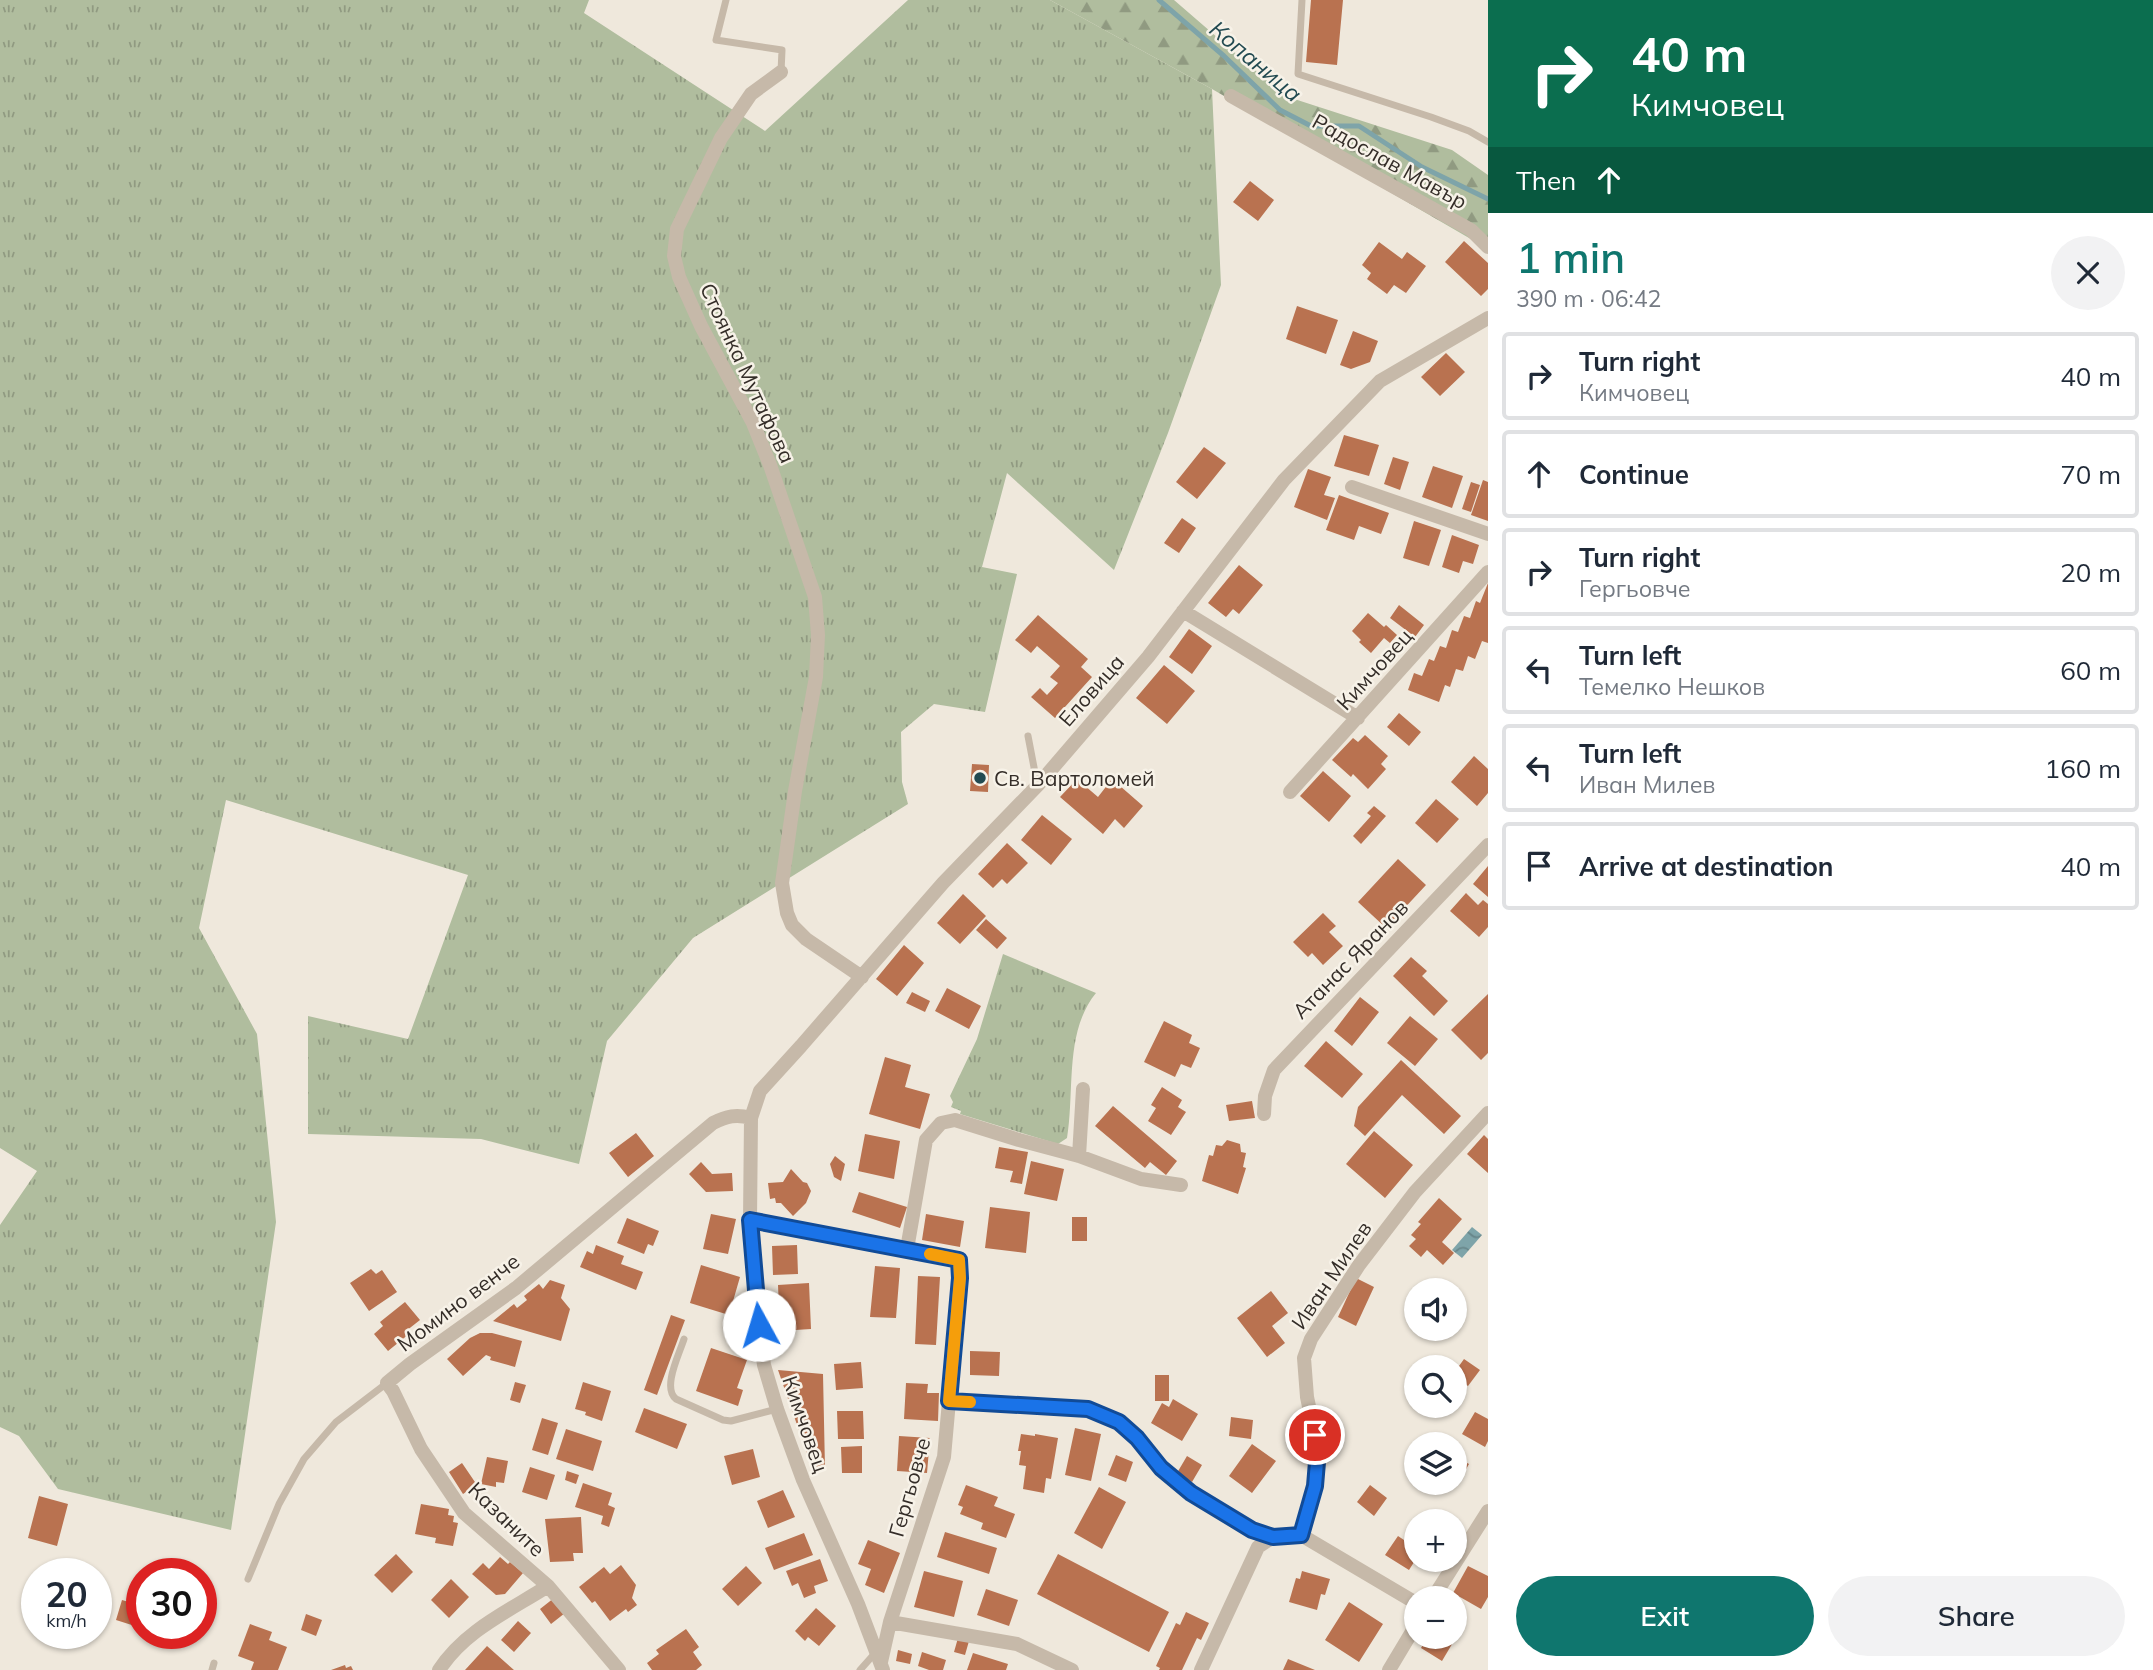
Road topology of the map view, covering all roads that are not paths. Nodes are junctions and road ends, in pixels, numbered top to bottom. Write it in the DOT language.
graph roads {
  1 [pos="726,0"];
  2 [pos="1302,0"];
  3 [pos="782,72"];
  4 [pos="1231,96"];
  5 [pos="1488,142"];
  6 [pos="1488,247"];
  7 [pos="1488,318"];
  8 [pos="1352,487"];
  9 [pos="1488,534"];
  10 [pos="1488,572"];
  11 [pos="1183,611"];
  12 [pos="1358,719"];
  13 [pos="1028,736"];
  14 [pos="1038,785"];
  15 [pos="1290,792"];
  16 [pos="1488,845"];
  17 [pos="862,976"];
  18 [pos="1083,1089"];
  19 [pos="1488,1113"];
  20 [pos="1264,1114"];
  21 [pos="751,1118"];
  22 [pos="1079,1156"];
  23 [pos="1181,1185"];
  24 [pos="750,1220"];
  25 [pos="907,1249"];
  26 [pos="684,1339"];
  27 [pos="387,1383"];
  28 [pos="949,1401"];
  29 [pos="777,1409"];
  30 [pos="1488,1511"];
  31 [pos="1301,1535"];
  32 [pos="1273,1537"];
  33 [pos="248,1579"];
  34 [pos="548,1586"];
  35 [pos="1441,1586"];
  36 [pos="1404,1596"];
  37 [pos="890,1622"];
  38 [pos="1404,1645"];
  39 [pos="880,1661"];
  40 [pos="439,1670"];
  41 [pos="619,1670"];
  42 [pos="860,1670"];
  43 [pos="1072,1670"];
  44 [pos="1201,1670"];
  45 [pos="1389,1670"];
  1 -- 3 [label="lane"];
  2 -- 5 [label="lane"];
  3 -- 17 [label="street, Стоянка Мутафова"];
  4 -- 6 [label="street, Радослав Мавър"];
  7 -- 11 [label="street, Еловица"];
  8 -- 9 [label="street"];
  10 -- 12 [label="street, Кимчовец"];
  11 -- 12 [label="street"];
  11 -- 14 [label="street, Еловица"];
  12 -- 15 [label="street, Кимчовец"];
  13 -- 14 [label="lane"];
  14 -- 17 [label="street, Еловица"];
  16 -- 20 [label="street, Атанас Яранов"];
  17 -- 21 [label="street, Еловица"];
  18 -- 22 [label="street"];
  19 -- 31 [label="street, Иван Милев"];
  21 -- 24 [label="street, Кимчовец"];
  21 -- 27 [label="street, Момино венче"];
  22 -- 23 [label="street"];
  22 -- 25 [label="street"];
  24 -- 25 [label="street"];
  24 -- 29 [label="street, Кимчовец"];
  25 -- 28 [label="street, Гергьовче"];
  26 -- 29 [label="lane"];
  27 -- 33 [label="lane, Момино венче"];
  27 -- 34 [label="street, Казаните"];
  28 -- 32 [label="street"];
  28 -- 37 [label="street, Гергьовче"];
  29 -- 39 [label="street, Кимчовец"];
  30 -- 35 [label="street"];
  31 -- 32 [label="street"];
  31 -- 36 [label="street"];
  32 -- 44 [label="street"];
  34 -- 40 [label="street"];
  34 -- 41 [label="street, Казаните"];
  37 -- 39 [label="street, Гергьовче"];
  37 -- 43 [label="street"];
  38 -- 45 [label="street"];
  39 -- 42 [label="lane"];
}
